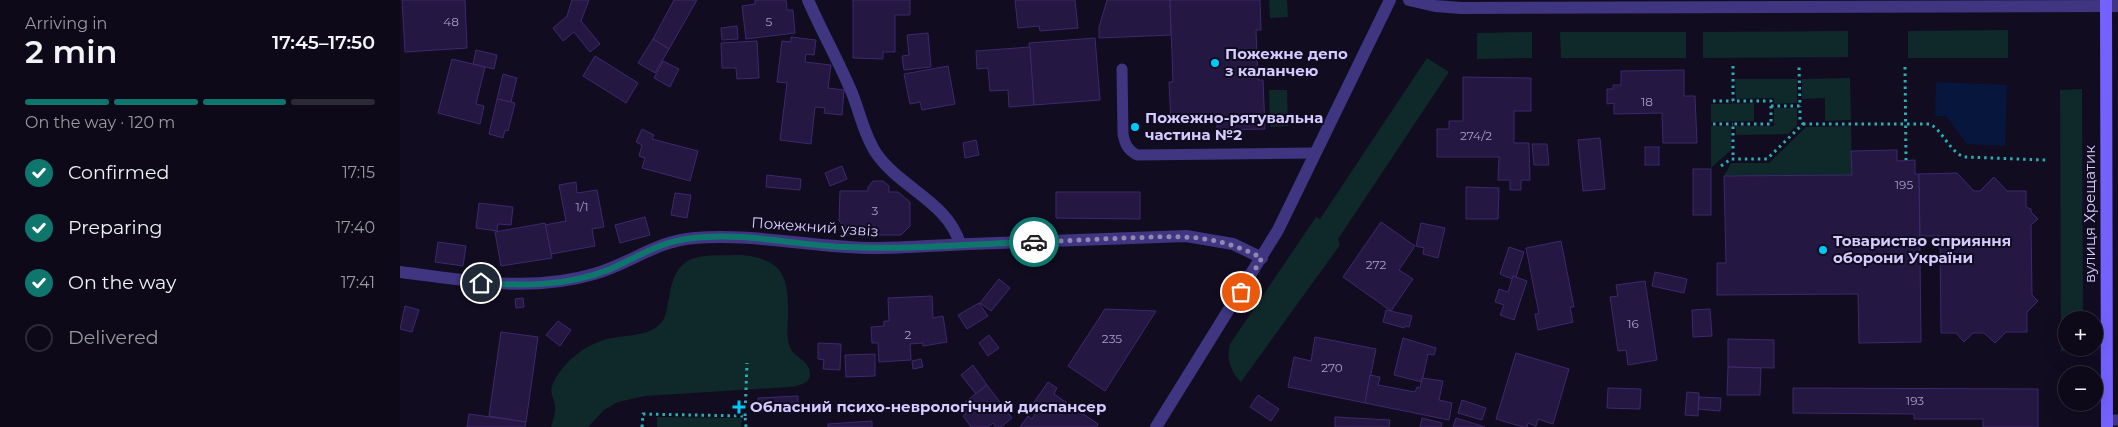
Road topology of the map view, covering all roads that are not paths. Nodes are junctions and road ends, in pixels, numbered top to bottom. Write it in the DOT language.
graph roads {
  1 [pos="808,0"];
  2 [pos="1390,0"];
  3 [pos="1409,0"];
  4 [pos="2110,4"];
  5 [pos="1122,69"];
  6 [pos="1314,153"];
  7 [pos="960,244"];
  8 [pos="1262,258"];
  9 [pos="400,272"];
  10 [pos="2111,423"];
  11 [pos="1156,427"];
  1 -- 7 [label="street"];
  2 -- 6 [label="street"];
  3 -- 4 [label="street"];
  4 -- 10 [label="main road, вулиця Хрещатик"];
  5 -- 6 [label="lane"];
  6 -- 8 [label="street"];
  7 -- 8 [label="street, Пожежний узвіз"];
  7 -- 9 [label="street, Пожежний узвіз"];
  8 -- 11 [label="street"];
}
